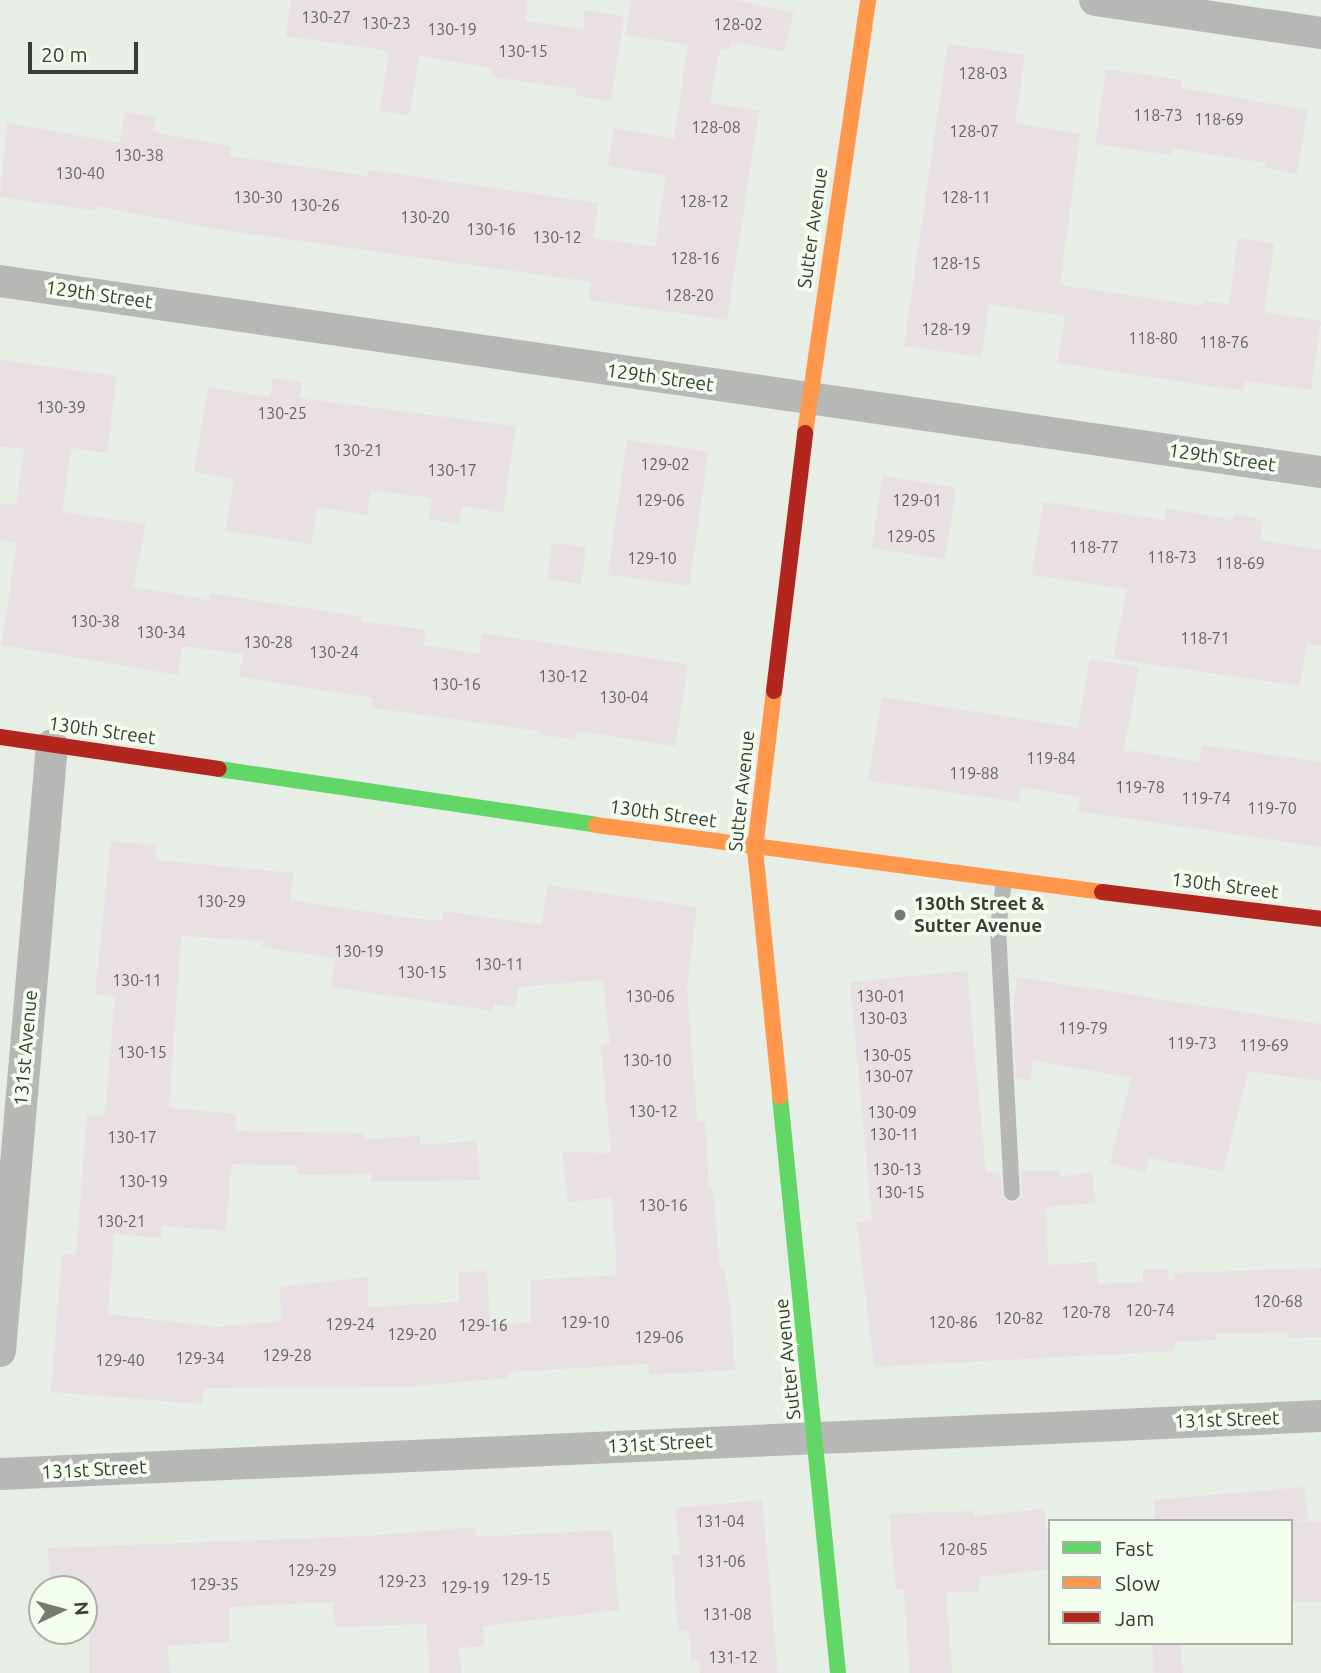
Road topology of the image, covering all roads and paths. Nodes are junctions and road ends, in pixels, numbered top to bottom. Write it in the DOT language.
graph roads {
  1 [pos="868,0"];
  2 [pos="1095,0"];
  3 [pos="1321,33"];
  4 [pos="0,281"];
  5 [pos="809,399"];
  6 [pos="1321,472"];
  7 [pos="0,737"];
  8 [pos="52,745"];
  9 [pos="755,849"];
  10 [pos="1004,880"];
  11 [pos="1321,919"];
  12 [pos="1012,1193"];
  13 [pos="0,1351"];
  14 [pos="1321,1416"];
  15 [pos="817,1437"];
  16 [pos="0,1475"];
  17 [pos="838,1673"];
  1 -- 5 [label="street, Sutter Avenue"];
  2 -- 3 [label="street"];
  4 -- 5 [label="street, 129th Street"];
  5 -- 6 [label="street, 129th Street"];
  5 -- 9 [label="street, Sutter Avenue"];
  7 -- 8 [label="street, 130th Street"];
  8 -- 9 [label="street, 130th Street"];
  8 -- 13 [label="street, 131st Avenue"];
  9 -- 10 [label="street, 130th Street"];
  9 -- 15 [label="street, Sutter Avenue"];
  10 -- 11 [label="street, 130th Street"];
  10 -- 12 [label="lane"];
  14 -- 15 [label="street, 131st Street"];
  15 -- 16 [label="street, 131st Street"];
  15 -- 17 [label="street, Sutter Avenue"];
}
